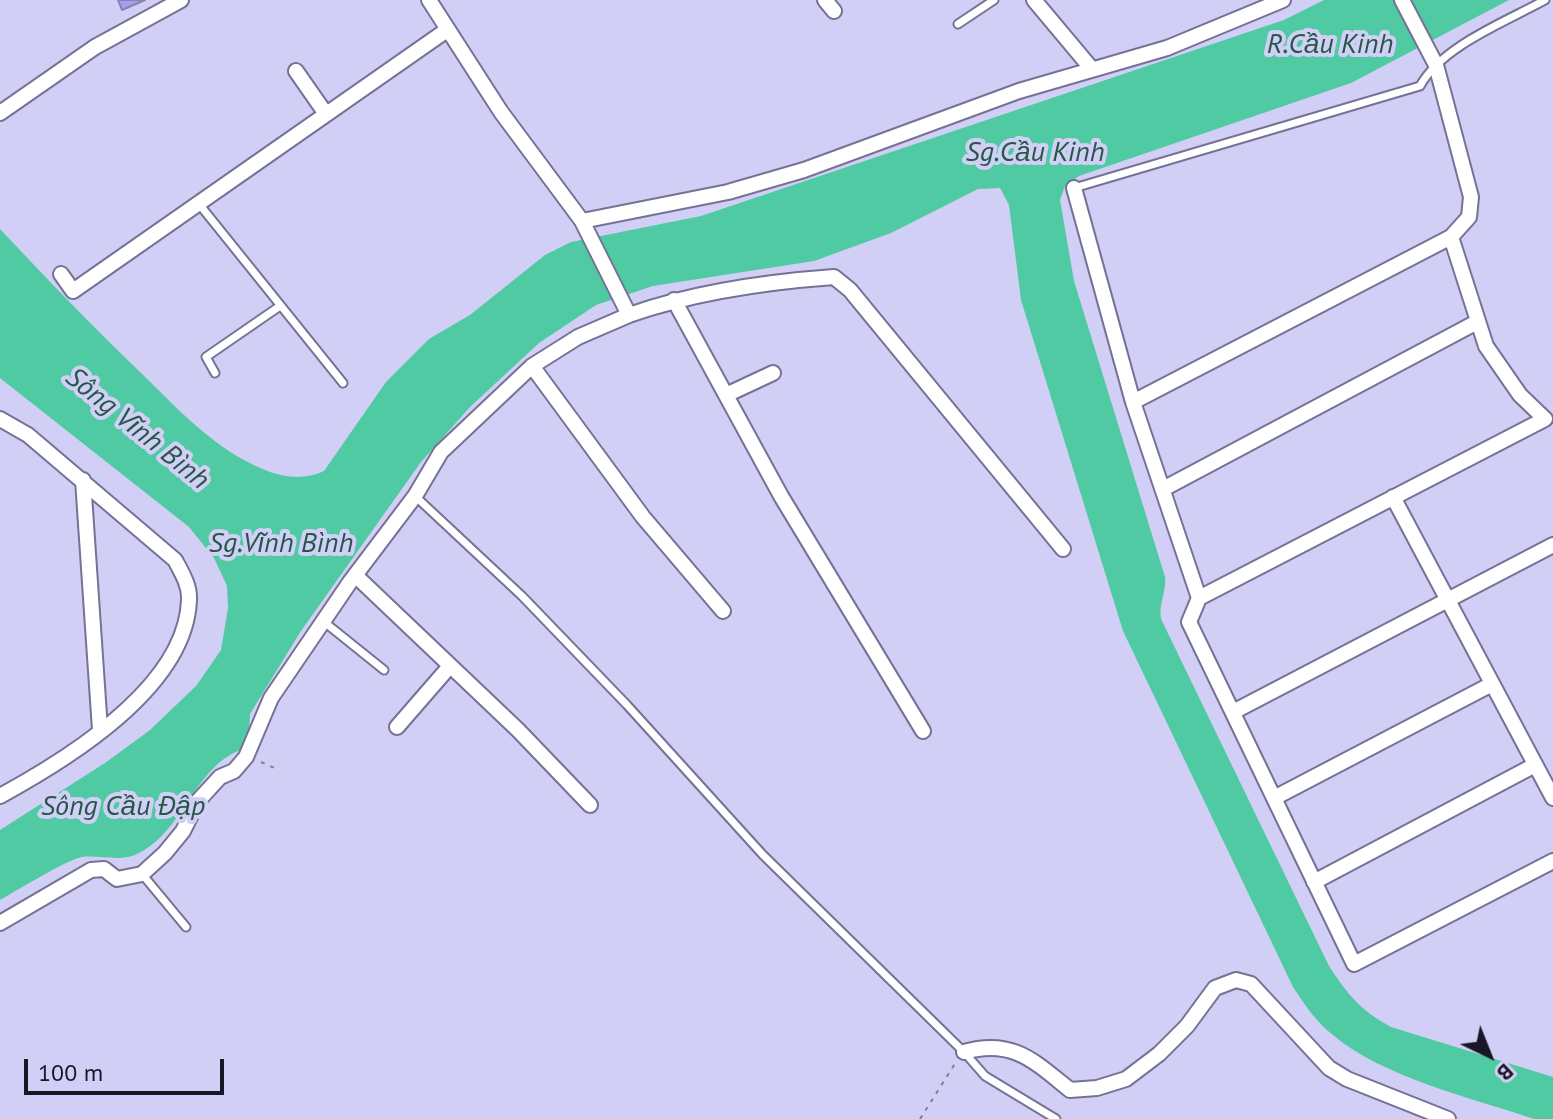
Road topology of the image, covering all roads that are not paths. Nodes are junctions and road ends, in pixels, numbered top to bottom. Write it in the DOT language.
graph roads {
  1 [pos="181,0"];
  2 [pos="429,0"];
  3 [pos="994,0"];
  4 [pos="1034,0"];
  5 [pos="1283,0"];
  6 [pos="1402,0"];
  7 [pos="1545,0"];
  8 [pos="958,24"];
  9 [pos="447,30"];
  10 [pos="1434,62"];
  11 [pos="1091,68"];
  12 [pos="296,71"];
  13 [pos="0,113"];
  14 [pos="326,114"];
  15 [pos="1074,188"];
  16 [pos="198,203"];
  17 [pos="584,226"];
  18 [pos="1451,237"];
  19 [pos="61,274"];
  20 [pos="674,300"];
  21 [pos="280,306"];
  22 [pos="629,315"];
  23 [pos="1477,322"];
  24 [pos="532,366"];
  25 [pos="215,373"];
  26 [pos="773,373"];
  27 [pos="343,383"];
  28 [pos="726,395"];
  29 [pos="1133,402"];
  30 [pos="0,419"];
  31 [pos="83,480"];
  32 [pos="1163,489"];
  33 [pos="415,496"];
  34 [pos="1393,497"];
  35 [pos="1063,549"];
  36 [pos="1551,550"];
  37 [pos="355,575"];
  38 [pos="1199,598"];
  39 [pos="1448,600"];
  40 [pos="723,611"];
  41 [pos="323,621"];
  42 [pos="450,666"];
  43 [pos="384,670"];
  44 [pos="1492,684"];
  45 [pos="1233,712"];
  46 [pos="397,727"];
  47 [pos="100,730"];
  48 [pos="923,731"];
  49 [pos="1535,765"];
  50 [pos="0,796"];
  51 [pos="1274,798"];
  52 [pos="1553,798"];
  53 [pos="590,805"];
  54 [pos="1553,861"];
  55 [pos="142,874"];
  56 [pos="1314,882"];
  57 [pos="0,923"];
  58 [pos="186,927"];
  59 [pos="964,1052"];
  60 [pos="1056,1119"];
  61 [pos="1448,1119"];
  1 -- 13 [label="street"];
  2 -- 9 [label="street"];
  3 -- 8 [label="lane"];
  4 -- 11 [label="street"];
  5 -- 11 [label="street"];
  6 -- 10 [label="street"];
  7 -- 10 [label="lane"];
  9 -- 14 [label="street"];
  9 -- 17 [label="street"];
  10 -- 15 [label="lane"];
  10 -- 18 [label="street"];
  11 -- 17 [label="street"];
  12 -- 14 [label="street"];
  14 -- 16 [label="street"];
  15 -- 29 [label="street"];
  16 -- 19 [label="street"];
  16 -- 21 [label="lane"];
  17 -- 22 [label="street"];
  18 -- 23 [label="street"];
  18 -- 29 [label="street"];
  20 -- 22 [label="street"];
  20 -- 28 [label="street"];
  20 -- 35 [label="street"];
  21 -- 25 [label="lane"];
  21 -- 27 [label="lane"];
  22 -- 24 [label="street"];
  23 -- 32 [label="street"];
  23 -- 34 [label="street"];
  24 -- 33 [label="street"];
  24 -- 40 [label="street"];
  26 -- 28 [label="street"];
  28 -- 48 [label="street"];
  29 -- 32 [label="street"];
  30 -- 31 [label="street"];
  31 -- 47 [label="street"];
  31 -- 47 [label="street"];
  32 -- 38 [label="street"];
  33 -- 37 [label="street"];
  33 -- 59 [label="lane"];
  34 -- 38 [label="street"];
  34 -- 39 [label="street"];
  36 -- 39 [label="street"];
  37 -- 41 [label="street"];
  37 -- 42 [label="street"];
  38 -- 45 [label="street"];
  39 -- 44 [label="street"];
  39 -- 45 [label="street"];
  41 -- 43 [label="lane"];
  41 -- 55 [label="street"];
  42 -- 46 [label="street"];
  42 -- 53 [label="street"];
  44 -- 49 [label="street"];
  44 -- 51 [label="street"];
  45 -- 51 [label="street"];
  47 -- 50 [label="street"];
  49 -- 52 [label="street"];
  49 -- 56 [label="street"];
  51 -- 56 [label="street"];
  54 -- 56 [label="street"];
  55 -- 57 [label="street"];
  55 -- 58 [label="lane"];
  59 -- 60 [label="lane"];
  59 -- 61 [label="street"];
}
